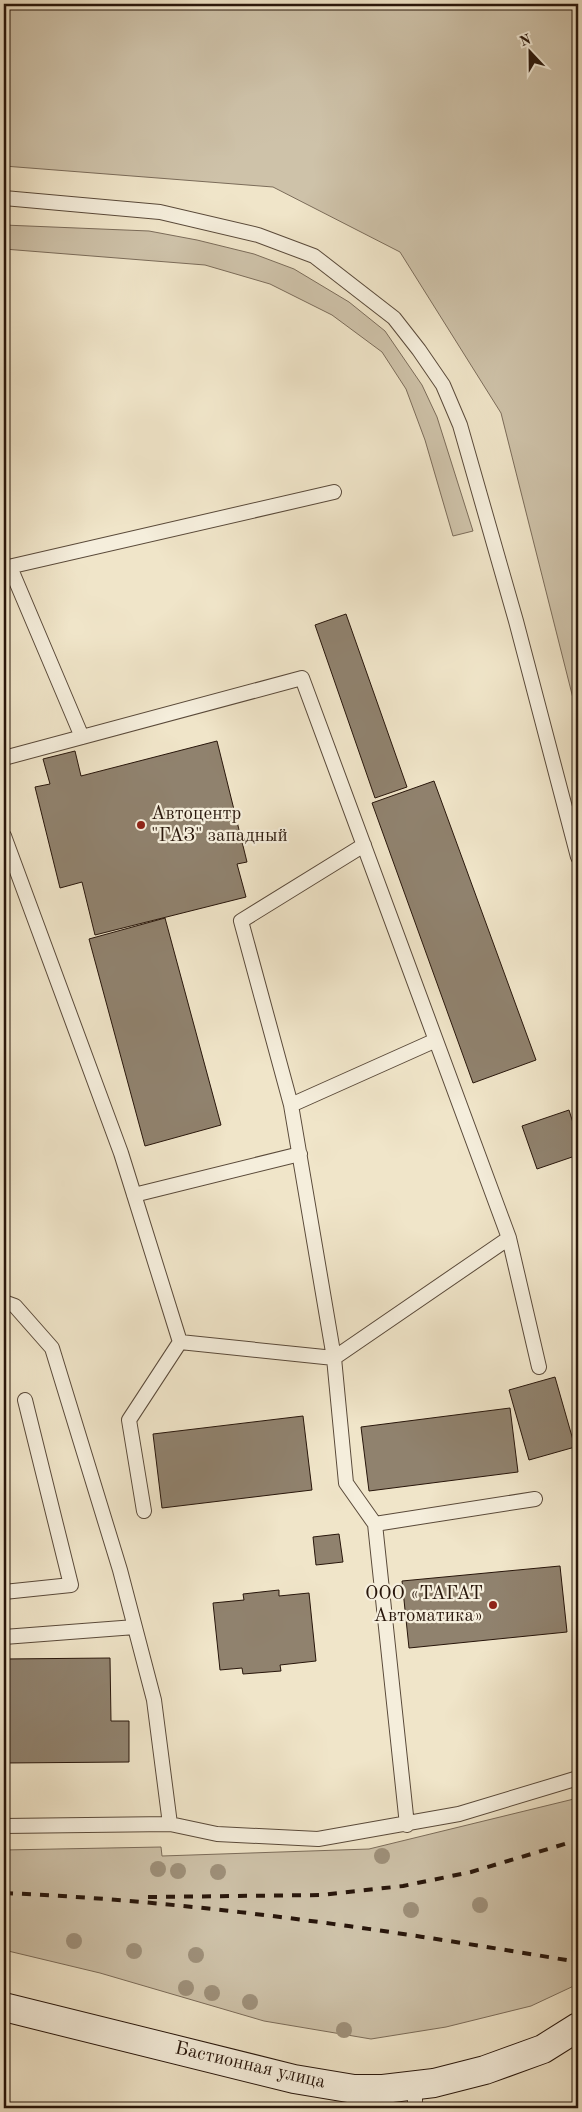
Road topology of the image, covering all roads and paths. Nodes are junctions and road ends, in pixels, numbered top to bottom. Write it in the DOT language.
graph roads {
  1 [pos="4,198"];
  2 [pos="334,492"];
  3 [pos="7,567"];
  4 [pos="82,737"];
  5 [pos="4,758"];
  6 [pos="4,836"];
  7 [pos="364,845"];
  8 [pos="578,857"];
  9 [pos="434,1041"];
  10 [pos="291,1105"];
  11 [pos="300,1154"];
  12 [pos="134,1195"];
  13 [pos="509,1238"];
  14 [pos="4,1302"];
  15 [pos="180,1342"];
  16 [pos="334,1358"];
  17 [pos="539,1367"];
  18 [pos="25,1400"];
  19 [pos="535,1499"];
  20 [pos="144,1511"];
  21 [pos="375,1524"];
  22 [pos="4,1592"];
  23 [pos="135,1627"];
  24 [pos="4,1637"];
  25 [pos="578,1778"];
  26 [pos="170,1824"];
  27 [pos="407,1825"];
  28 [pos="4,1826"];
  29 [pos="4,2007"];
  30 [pos="578,2027"];
  31 [pos="415,2096"];
  32 [pos="354,2099"];
  1 -- 8 [label="lane"];
  2 -- 3 [label="lane"];
  3 -- 4 [label="lane"];
  4 -- 5 [label="lane"];
  4 -- 7 [label="lane"];
  6 -- 12 [label="lane"];
  7 -- 9 [label="lane"];
  7 -- 10 [label="lane"];
  9 -- 10 [label="lane"];
  9 -- 13 [label="lane"];
  10 -- 11 [label="lane"];
  11 -- 12 [label="lane"];
  11 -- 16 [label="lane"];
  12 -- 15 [label="lane"];
  13 -- 16 [label="lane"];
  13 -- 17 [label="lane"];
  14 -- 23 [label="lane"];
  15 -- 16 [label="lane"];
  15 -- 20 [label="lane"];
  16 -- 21 [label="lane"];
  18 -- 22 [label="lane"];
  19 -- 21 [label="lane"];
  21 -- 27 [label="lane"];
  23 -- 24 [label="lane"];
  23 -- 26 [label="lane"];
  25 -- 27 [label="lane"];
  26 -- 27 [label="lane"];
  26 -- 28 [label="lane"];
  29 -- 32 [label="main road, Бастионная улица"];
  30 -- 31 [label="main road, Бастионная улица"];
  31 -- 32 [label="main road, Бастионная улица"];
}
